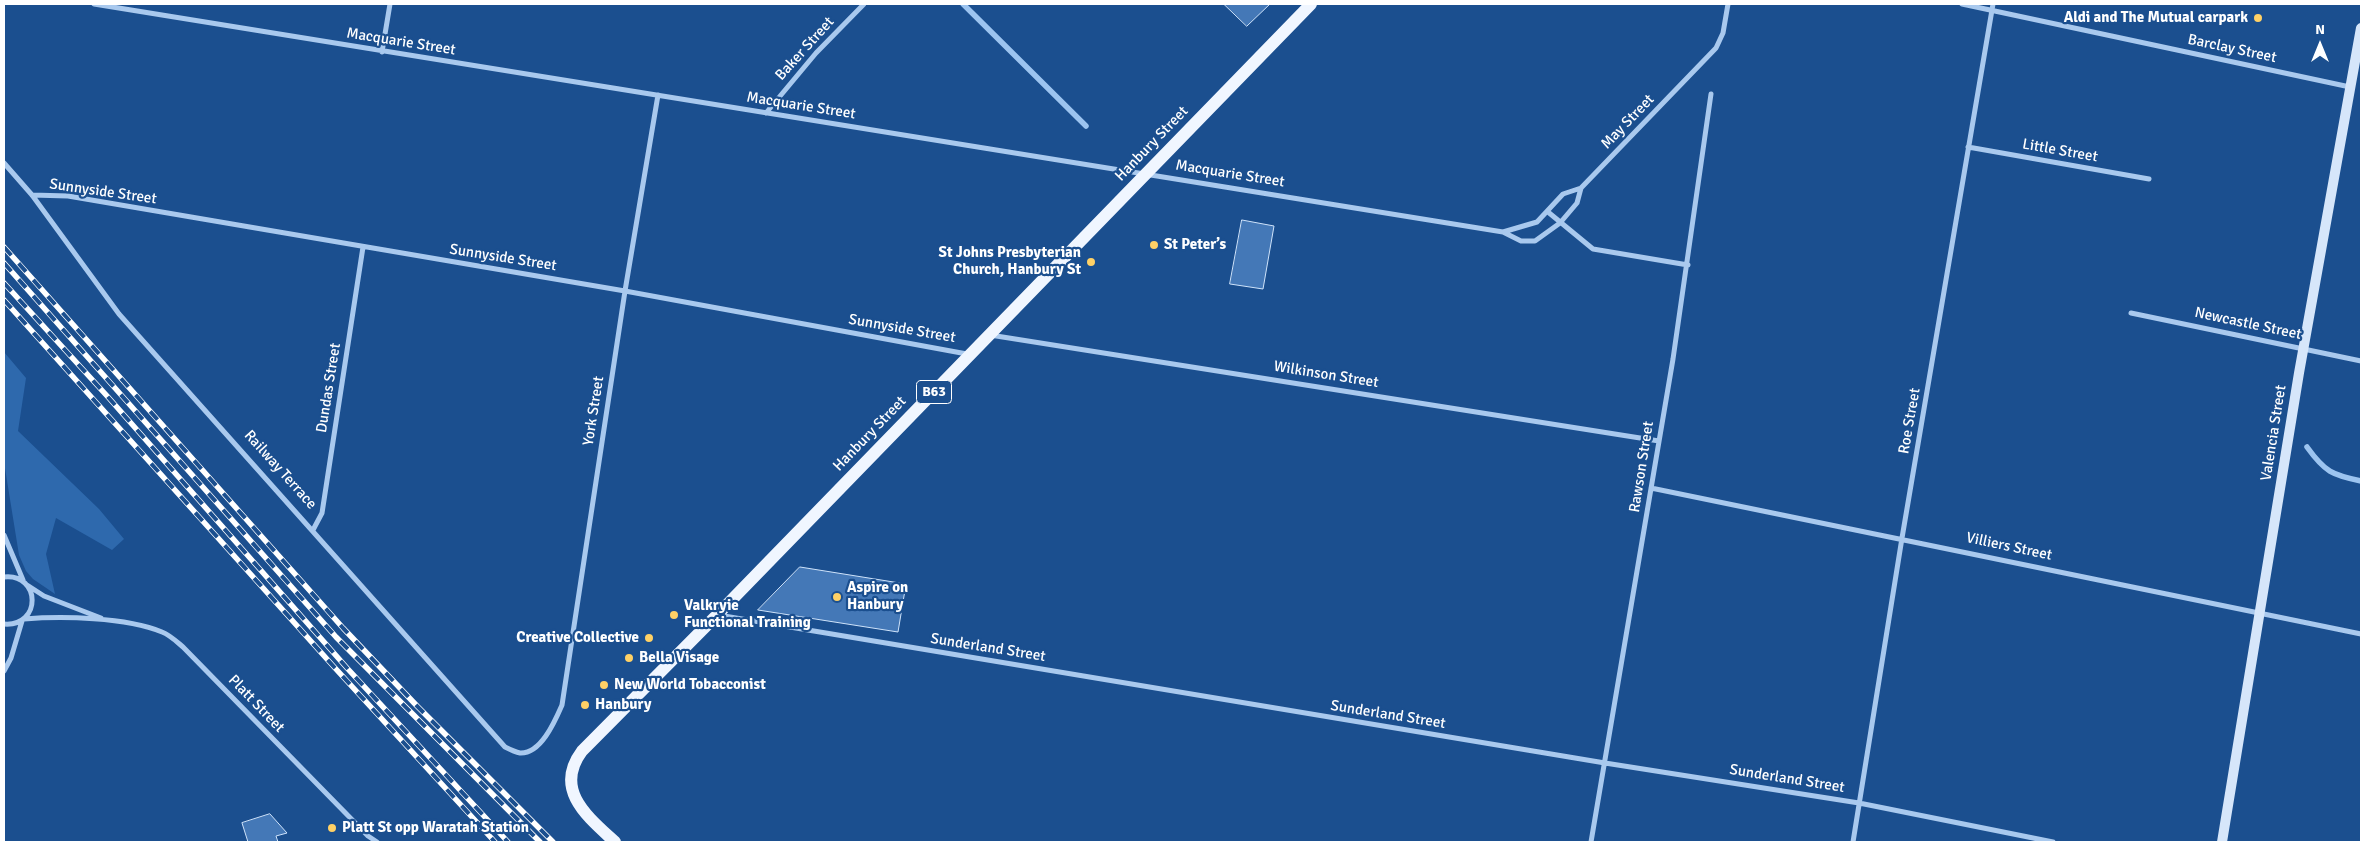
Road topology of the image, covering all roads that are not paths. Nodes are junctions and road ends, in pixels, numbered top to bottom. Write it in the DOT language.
graph roads {
  1 [pos="94,4"];
  2 [pos="390,4"];
  3 [pos="864,4"];
  4 [pos="1311,4"];
  5 [pos="1728,4"];
  6 [pos="1962,4"];
  7 [pos="1993,7"];
  8 [pos="2361,28"];
  9 [pos="382,52"];
  10 [pos="2351,87"];
  11 [pos="1711,94"];
  12 [pos="658,95"];
  13 [pos="766,113"];
  14 [pos="1968,147"];
  15 [pos="4,163"];
  16 [pos="1146,173"];
  17 [pos="2149,179"];
  18 [pos="1581,188"];
  19 [pos="32,195"];
  20 [pos="1548,212"];
  21 [pos="1560,223"];
  22 [pos="1503,232"];
  23 [pos="363,247"];
  24 [pos="1688,264"];
  25 [pos="625,291"];
  26 [pos="2130,313"];
  27 [pos="989,334"];
  28 [pos="2303,349"];
  29 [pos="969,354"];
  30 [pos="2361,361"];
  31 [pos="1659,441"];
  32 [pos="1652,488"];
  33 [pos="312,530"];
  34 [pos="4,535"];
  35 [pos="1902,538"];
  36 [pos="4,577"];
  37 [pos="25,584"];
  38 [pos="2259,612"];
  39 [pos="717,615"];
  40 [pos="23,620"];
  41 [pos="109,620"];
  42 [pos="4,624"];
  43 [pos="2361,634"];
  44 [pos="4,671"];
  45 [pos="552,729"];
  46 [pos="1605,763"];
  47 [pos="1859,803"];
  48 [pos="368,836"];
  49 [pos="371,842"];
  50 [pos="377,842"];
  51 [pos="615,842"];
  52 [pos="1591,842"];
  53 [pos="1853,842"];
  54 [pos="2053,842"];
  55 [pos="2222,842"];
  1 -- 9 [label="street, Macquarie Street"];
  2 -- 9 [label="street"];
  3 -- 13 [label="street, Baker Street"];
  4 -- 16 [label="main road, Hanbury Street / B63"];
  5 -- 18 [label="street, May Street"];
  6 -- 7 [label="street, Barclay Street"];
  7 -- 10 [label="street, Barclay Street"];
  7 -- 14 [label="street, Roe Street"];
  8 -- 10 [label="street, Valencia Street"];
  9 -- 12 [label="street, Macquarie Street"];
  10 -- 28 [label="street, Valencia Street"];
  11 -- 24 [label="street, Rawson Street"];
  12 -- 13 [label="street, Macquarie Street"];
  12 -- 25 [label="street, York Street"];
  13 -- 16 [label="street, Macquarie Street"];
  14 -- 17 [label="street, Little Street"];
  14 -- 35 [label="street, Roe Street"];
  15 -- 19 [label="street, Railway Terrace"];
  16 -- 22 [label="street, Macquarie Street"];
  16 -- 27 [label="main road, Hanbury Street / B63"];
  18 -- 20 [label="street, May Street"];
  18 -- 21 [label="street, May Street"];
  19 -- 23 [label="street, Sunnyside Street"];
  19 -- 33 [label="street, Railway Terrace"];
  20 -- 21 [label="street"];
  20 -- 22 [label="street, Macquarie Street"];
  21 -- 22 [label="street, Macquarie Street"];
  21 -- 24 [label="street"];
  23 -- 25 [label="street, Sunnyside Street"];
  23 -- 33 [label="street, Dundas Street"];
  24 -- 31 [label="street, Rawson Street"];
  25 -- 29 [label="street, Sunnyside Street"];
  25 -- 45 [label="street, York Street"];
  26 -- 28 [label="street, Newcastle Street"];
  27 -- 29 [label="main road, Hanbury Street / B63"];
  27 -- 31 [label="street, Wilkinson Street"];
  28 -- 30 [label="street, Newcastle Street"];
  28 -- 38 [label="street, Valencia Street"];
  29 -- 39 [label="main road, Hanbury Street / B63"];
  31 -- 32 [label="street, Rawson Street"];
  32 -- 35 [label="street, Villiers Street"];
  32 -- 46 [label="street, Rawson Street"];
  33 -- 45 [label="street, Railway Terrace"];
  34 -- 37 [label="street"];
  35 -- 38 [label="street, Villiers Street"];
  35 -- 47 [label="street, Roe Street"];
  36 -- 37 [label="street, Platt Street"];
  37 -- 40 [label="street"];
  37 -- 41 [label="street, Platt Street"];
  38 -- 43 [label="street, Villiers Street"];
  38 -- 55 [label="street, Valencia Street"];
  39 -- 46 [label="street, Sunderland Street"];
  39 -- 51 [label="main road, Hanbury Street / B63"];
  40 -- 41 [label="street, Platt Street"];
  40 -- 42 [label="street, Platt Street"];
  40 -- 44 [label="street"];
  41 -- 48 [label="street, Platt Street"];
  46 -- 47 [label="street, Sunderland Street"];
  46 -- 52 [label="street, Rawson Street"];
  47 -- 53 [label="street, Roe Street"];
  47 -- 54 [label="street, Sunderland Street"];
  48 -- 49 [label="street, Platt Street"];
  48 -- 50 [label="street, Platt Street"];
}
